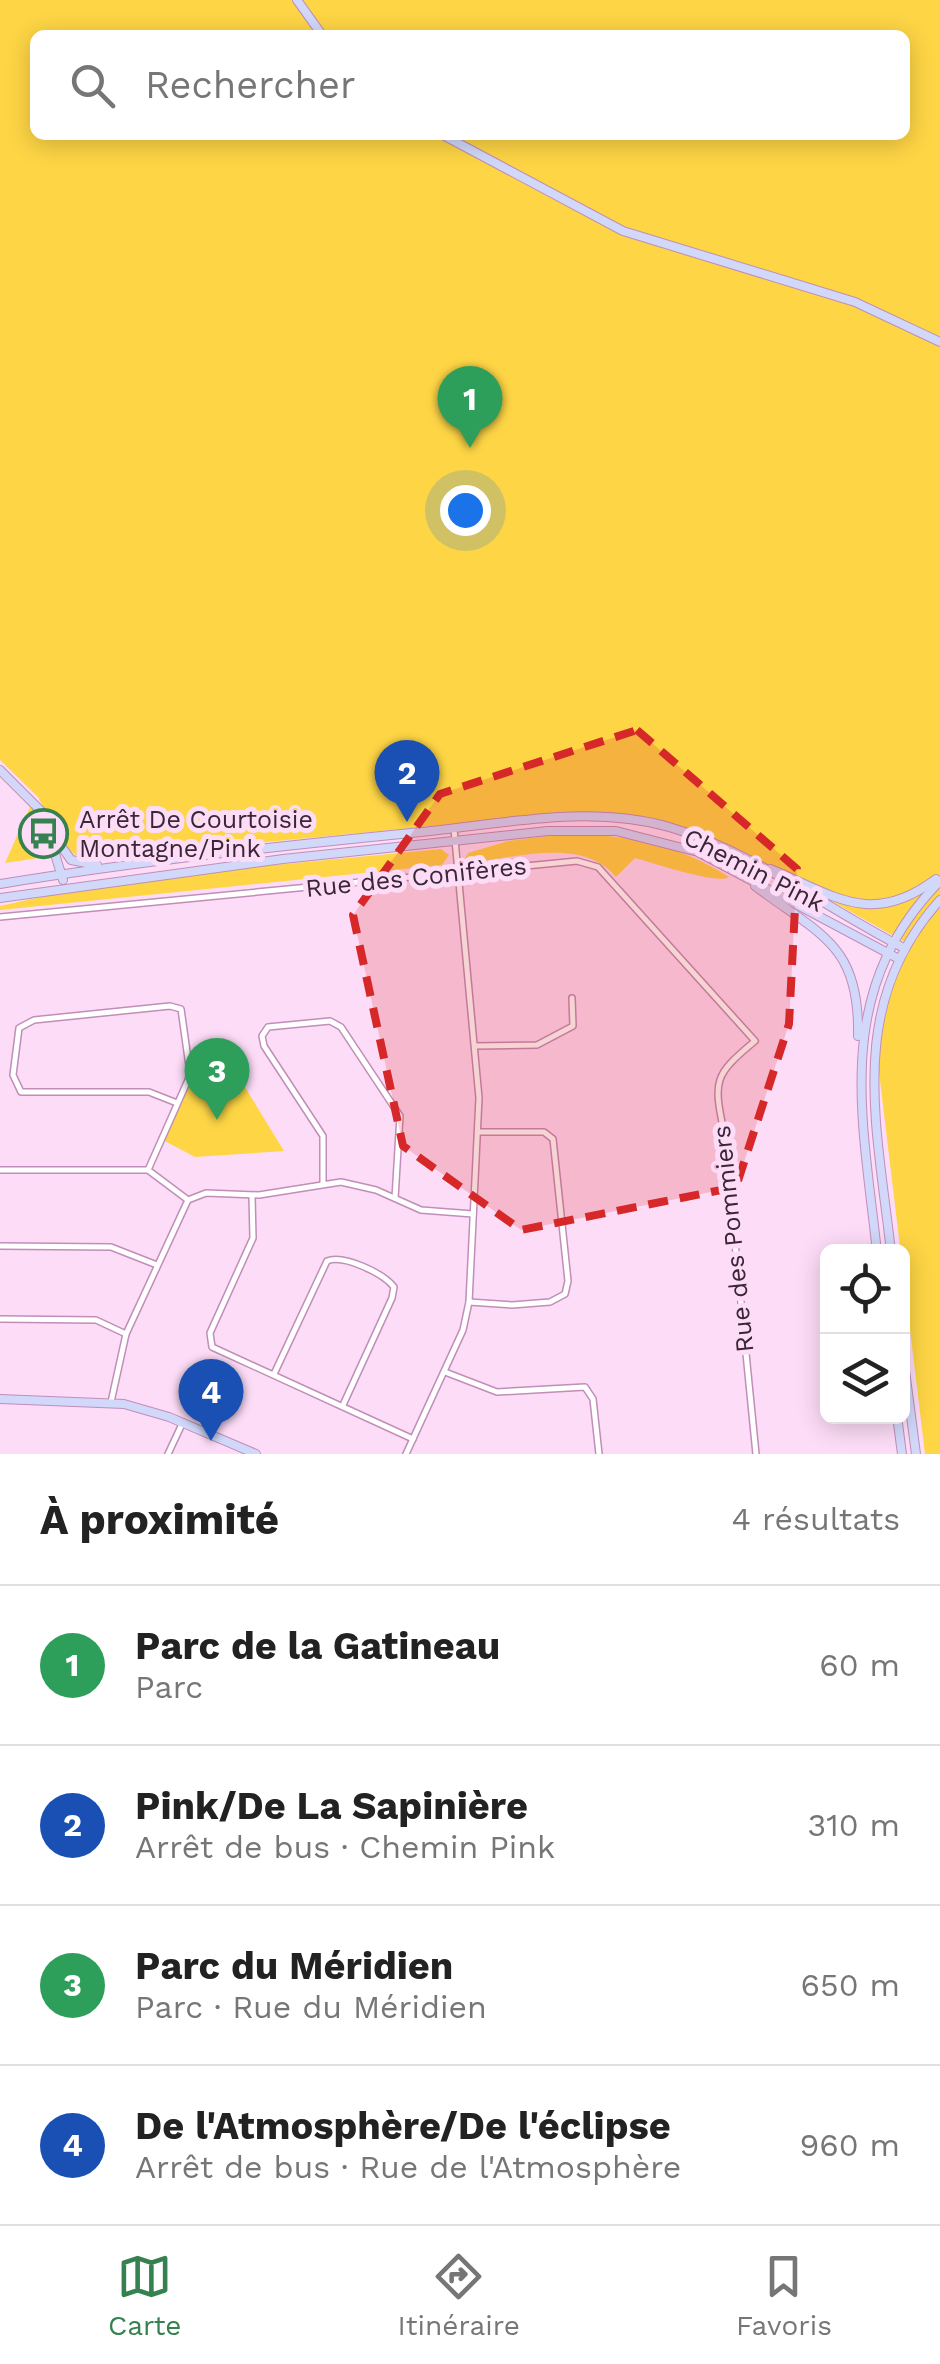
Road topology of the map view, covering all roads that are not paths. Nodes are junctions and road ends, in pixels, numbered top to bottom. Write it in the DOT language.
graph roads {
  1 [pos="297,0"];
  2 [pos="318,30"];
  3 [pos="453,140"];
  4 [pos="940,342"];
  5 [pos="0,770"];
  6 [pos="454,828"];
  7 [pos="52,833"];
  8 [pos="456,842"];
  9 [pos="212,854"];
  10 [pos="738,856"];
  11 [pos="736,871"];
  12 [pos="460,872"];
  13 [pos="62,874"];
  14 [pos="940,879"];
  15 [pos="0,884"];
  16 [pos="64,888"];
  17 [pos="0,898"];
  18 [pos="940,900"];
  19 [pos="0,917"];
  20 [pos="892,942"];
  21 [pos="904,948"];
  22 [pos="887,953"];
  23 [pos="899,959"];
  24 [pos="572,998"];
  25 [pos="755,1040"];
  26 [pos="475,1046"];
  27 [pos="859,1079"];
  28 [pos="178,1103"];
  29 [pos="478,1132"];
  30 [pos="0,1170"];
  31 [pos="148,1170"];
  32 [pos="322,1184"];
  33 [pos="252,1195"];
  34 [pos="394,1198"];
  35 [pos="188,1200"];
  36 [pos="473,1214"];
  37 [pos="876,1244"];
  38 [pos="890,1244"];
  39 [pos="0,1246"];
  40 [pos="157,1265"];
  41 [pos="469,1302"];
  42 [pos="0,1319"];
  43 [pos="126,1334"];
  44 [pos="444,1372"];
  45 [pos="274,1374"];
  46 [pos="0,1399"];
  47 [pos="111,1402"];
  48 [pos="343,1406"];
  49 [pos="910,1409"];
  50 [pos="183,1422"];
  51 [pos="899,1424"];
  52 [pos="413,1439"];
  53 [pos="253,1453"];
  54 [pos="168,1454"];
  55 [pos="406,1454"];
  56 [pos="599,1454"];
  57 [pos="756,1454"];
  58 [pos="902,1454"];
  59 [pos="916,1454"];
  1 -- 2 [label="main road"];
  3 -- 4 [label="main road"];
  5 -- 7 [label="main road"];
  6 -- 8 [label="street"];
  6 -- 9 [label="main road, Chemin Pink"];
  6 -- 10 [label="main road, Chemin Pink"];
  7 -- 9 [label="main road"];
  7 -- 13 [label="main road"];
  8 -- 11 [label="main road, Chemin Pink"];
  8 -- 12 [label="street"];
  8 -- 16 [label="main road, Chemin Pink"];
  9 -- 13 [label="main road, Chemin Pink"];
  10 -- 14 [label="main road"];
  10 -- 20 [label="main road, Chemin Pink"];
  11 -- 22 [label="main road, Chemin Pink"];
  11 -- 27 [label="main road"];
  12 -- 19 [label="street, Rue des Conifères"];
  12 -- 25 [label="street, Rue des Conifères"];
  12 -- 26 [label="street"];
  13 -- 15 [label="main road, Chemin Pink"];
  13 -- 16 [label="main road"];
  14 -- 20 [label="main road"];
  16 -- 17 [label="main road, Chemin Pink"];
  18 -- 21 [label="main road"];
  20 -- 21 [label="main road, Chemin Pink"];
  20 -- 22 [label="main road"];
  21 -- 23 [label="main road"];
  22 -- 23 [label="main road, Chemin Pink"];
  22 -- 27 [label="main road"];
  23 -- 38 [label="main road"];
  24 -- 26 [label="street"];
  25 -- 57 [label="street, Rue des Pommiers"];
  26 -- 29 [label="street"];
  27 -- 37 [label="main road"];
  28 -- 28 [label="street"];
  28 -- 31 [label="street"];
  29 -- 36 [label="street"];
  29 -- 41 [label="street"];
  30 -- 31 [label="street"];
  31 -- 35 [label="street"];
  32 -- 33 [label="street"];
  32 -- 34 [label="street"];
  32 -- 34 [label="street"];
  33 -- 35 [label="street"];
  33 -- 45 [label="street"];
  34 -- 36 [label="street"];
  35 -- 40 [label="street"];
  36 -- 41 [label="street"];
  39 -- 40 [label="street"];
  40 -- 43 [label="street"];
  41 -- 44 [label="street"];
  42 -- 43 [label="street"];
  43 -- 47 [label="street"];
  44 -- 52 [label="street"];
  44 -- 56 [label="street"];
  45 -- 48 [label="street"];
  45 -- 48 [label="street"];
  46 -- 47 [label="main road"];
  47 -- 50 [label="main road"];
  48 -- 52 [label="street"];
  49 -- 59 [label="main road"];
  50 -- 53 [label="main road"];
  50 -- 54 [label="street"];
  51 -- 58 [label="main road"];
  52 -- 55 [label="street"];
}
